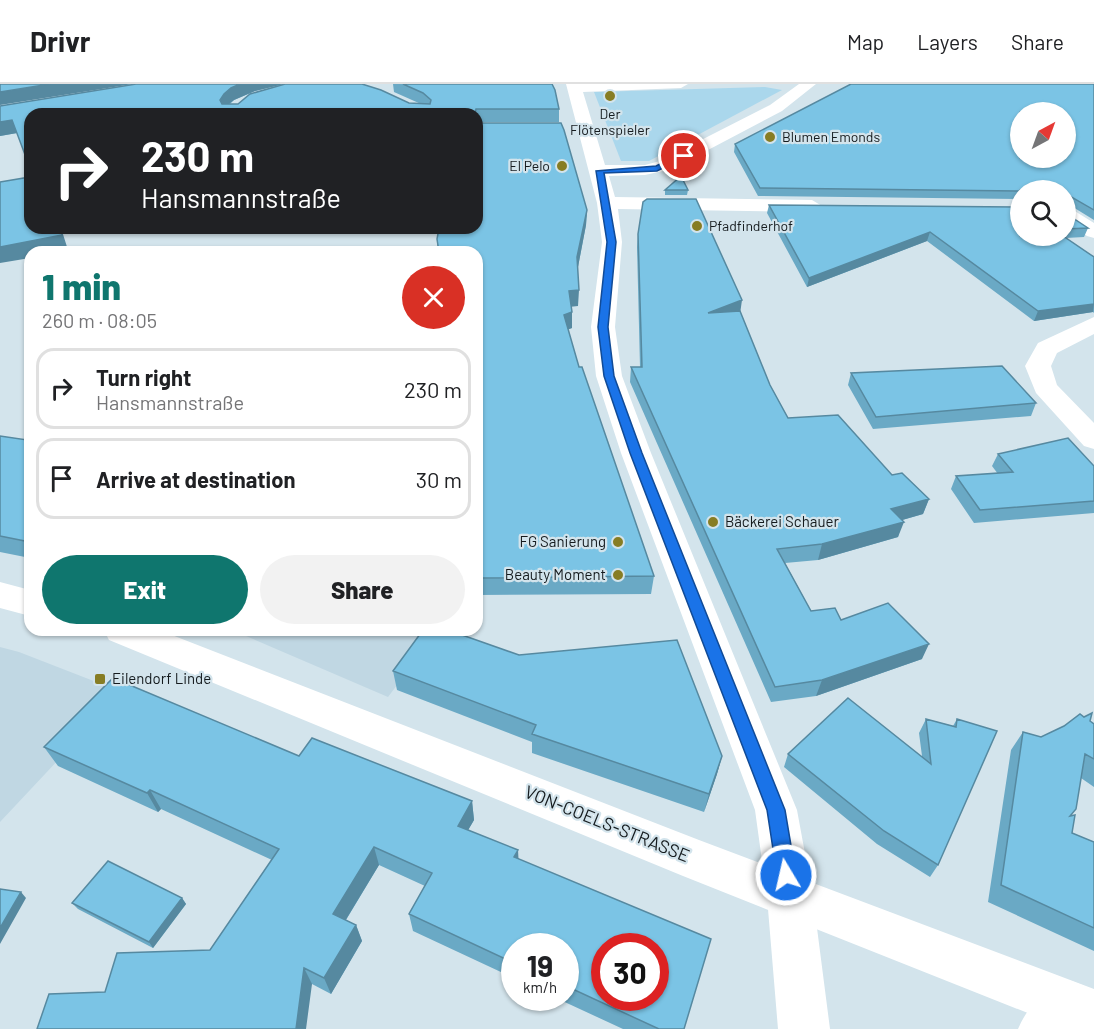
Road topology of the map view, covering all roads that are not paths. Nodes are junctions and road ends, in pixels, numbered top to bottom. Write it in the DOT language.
graph roads {
  1 [pos="681,84"];
  2 [pos="573,86"];
  3 [pos="783,86"];
  4 [pos="805,87"];
  5 [pos="600,171"];
  6 [pos="607,203"];
  7 [pos="834,206"];
  8 [pos="1076,212"];
  9 [pos="1094,232"];
  10 [pos="1094,324"];
  11 [pos="1094,441"];
  12 [pos="0,595"];
  13 [pos="24,601"];
  14 [pos="137,636"];
  15 [pos="790,897"];
  16 [pos="1069,1016"];
  17 [pos="804,1029"];
  1 -- 2 [label="street"];
  2 -- 5 [label="street"];
  3 -- 4 [label="street"];
  4 -- 5 [label="street"];
  5 -- 6 [label="street"];
  6 -- 7 [label="street"];
  6 -- 15 [label="street"];
  8 -- 9 [label="street"];
  10 -- 11 [label="street"];
  12 -- 13 [label="street"];
  14 -- 15 [label="street, VON-COELS-STRASSE"];
  15 -- 16 [label="street, VON-COELS-STRASSE"];
  15 -- 17 [label="street"];
}
